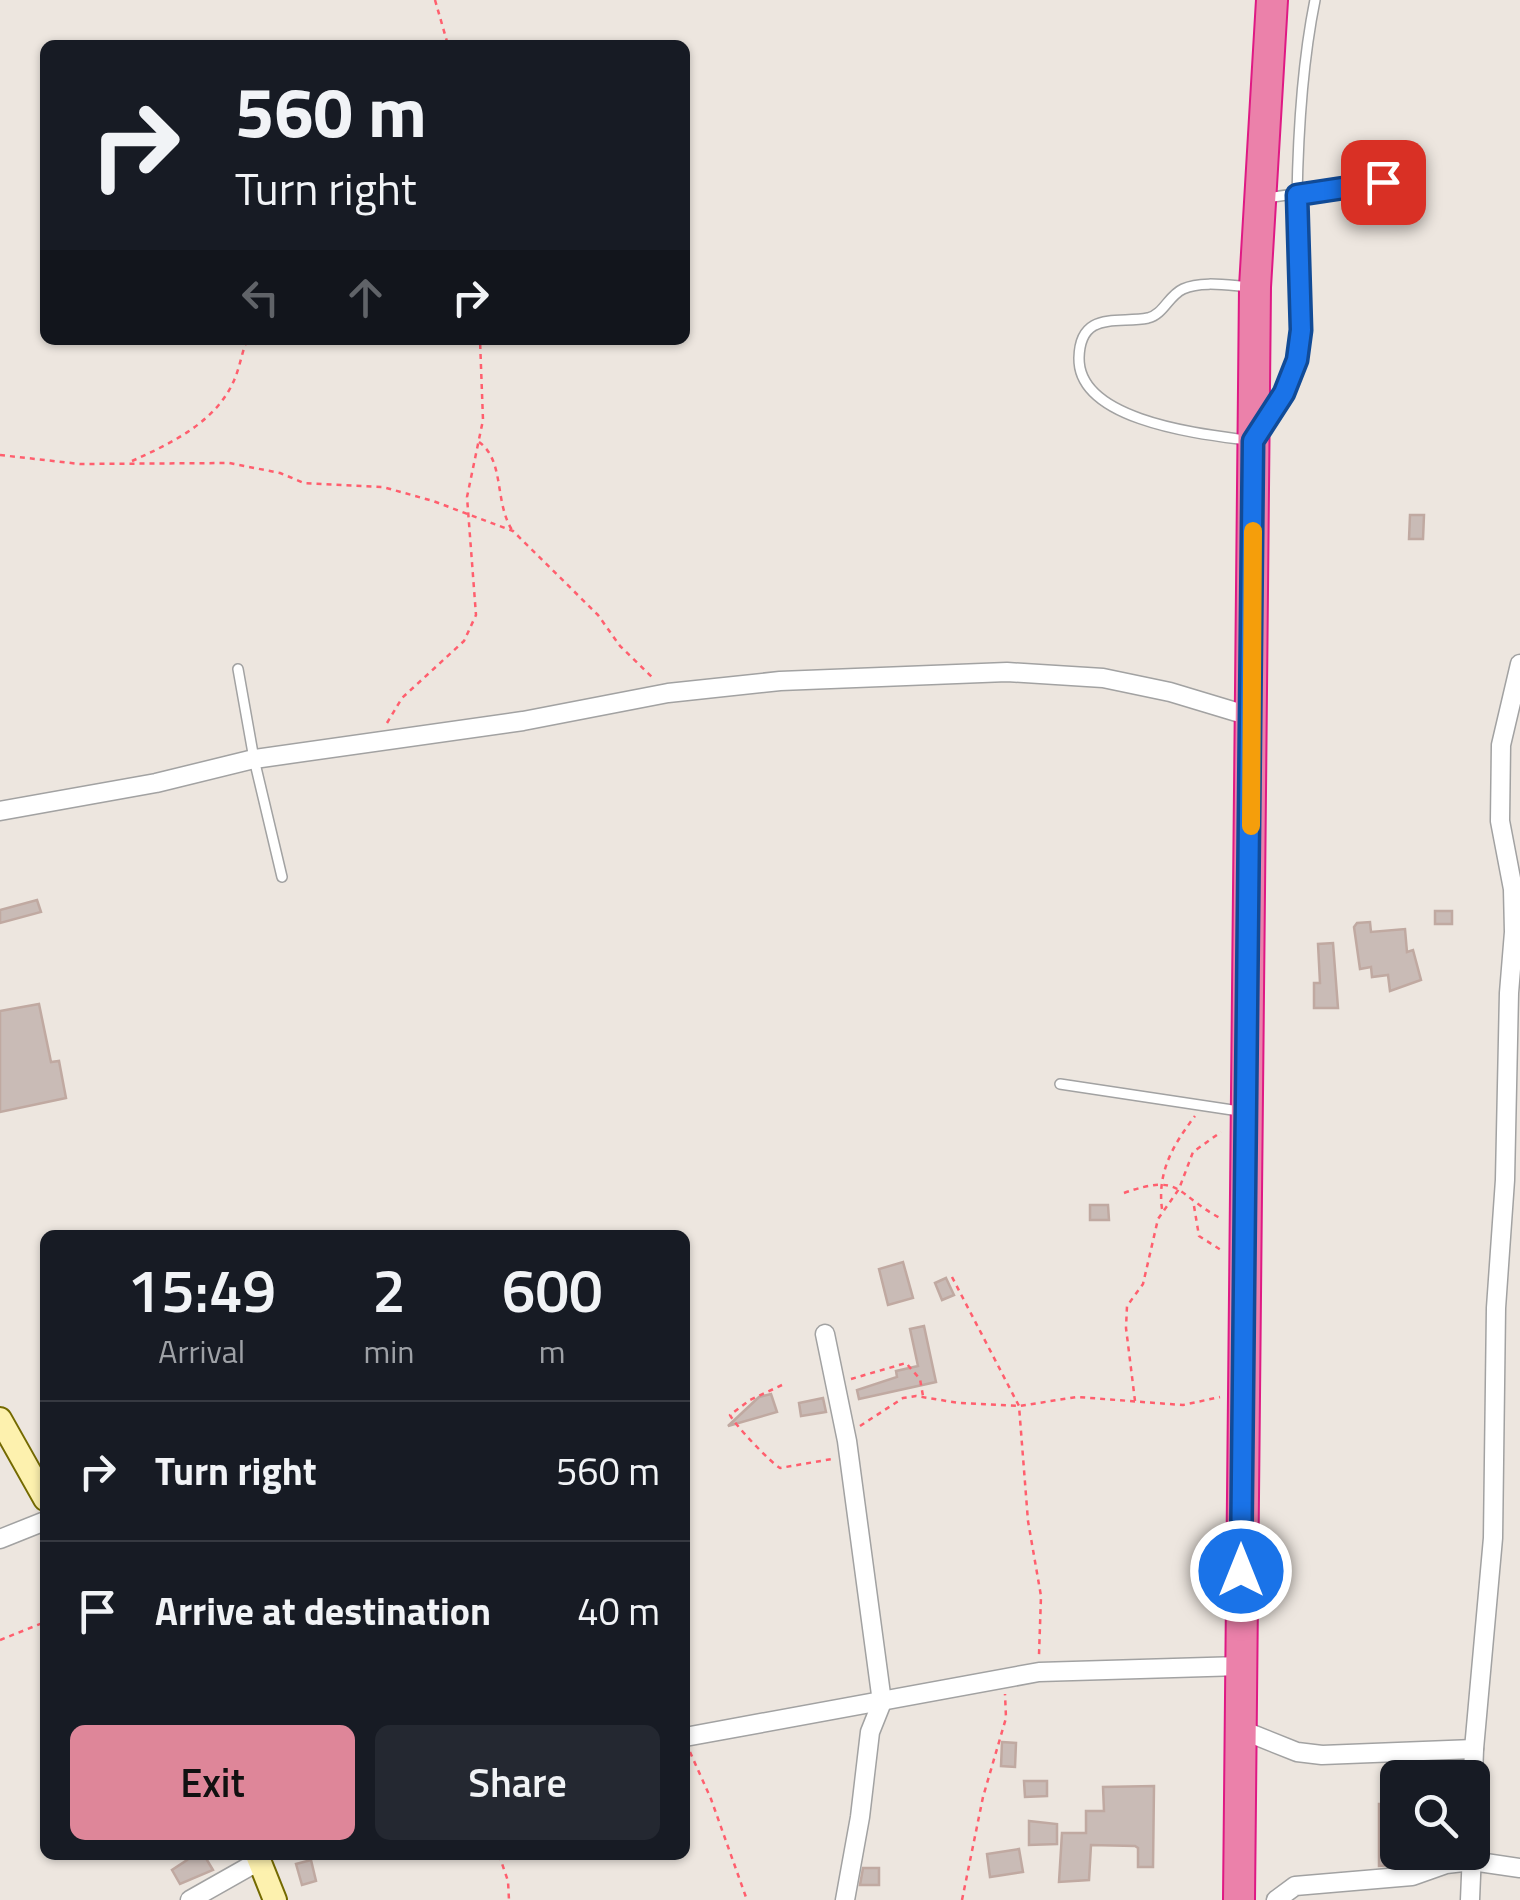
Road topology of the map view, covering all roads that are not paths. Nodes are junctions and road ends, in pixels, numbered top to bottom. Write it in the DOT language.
graph roads {
  1 [pos="1272,0"];
  2 [pos="1315,0"];
  3 [pos="1413,177"];
  4 [pos="1297,195"];
  5 [pos="1258,199"];
  6 [pos="1255,288"];
  7 [pos="1253,441"];
  8 [pos="1520,664"];
  9 [pos="238,669"];
  10 [pos="1253,717"];
  11 [pos="254,759"];
  12 [pos="0,811"];
  13 [pos="282,878"];
  14 [pos="1060,1084"];
  15 [pos="1247,1118"];
  16 [pos="825,1334"];
  17 [pos="0,1419"];
  18 [pos="40,1489"];
  19 [pos="40,1522"];
  20 [pos="0,1539"];
  21 [pos="1241,1666"];
  22 [pos="882,1702"];
  23 [pos="1242,1730"];
  24 [pos="690,1738"];
  25 [pos="1474,1749"];
  26 [pos="1474,1760"];
  27 [pos="255,1860"];
  28 [pos="259,1860"];
  29 [pos="1490,1861"];
  30 [pos="1520,1868"];
  31 [pos="1427,1870"];
  32 [pos="1471,1870"];
  33 [pos="190,1900"];
  34 [pos="275,1900"];
  35 [pos="846,1900"];
  36 [pos="1239,1900"];
  37 [pos="1276,1900"];
  38 [pos="1470,1900"];
  1 -- 5 [label="highway"];
  2 -- 4 [label="lane"];
  3 -- 4 [label="lane"];
  4 -- 5 [label="lane"];
  4 -- 7 [label="lane"];
  5 -- 6 [label="highway"];
  6 -- 7 [label="highway"];
  6 -- 7 [label="lane"];
  7 -- 10 [label="highway"];
  8 -- 25 [label="street"];
  9 -- 11 [label="lane"];
  10 -- 11 [label="street"];
  10 -- 15 [label="highway"];
  11 -- 12 [label="street"];
  11 -- 13 [label="lane"];
  14 -- 15 [label="lane"];
  15 -- 21 [label="highway"];
  16 -- 22 [label="street"];
  17 -- 18 [label="street"];
  19 -- 20 [label="street"];
  21 -- 22 [label="street"];
  21 -- 23 [label="highway"];
  22 -- 24 [label="street"];
  22 -- 35 [label="street"];
  23 -- 25 [label="street"];
  23 -- 36 [label="highway"];
  25 -- 26 [label="street"];
  27 -- 33 [label="street"];
  28 -- 34 [label="street"];
  29 -- 30 [label="street"];
  31 -- 37 [label="street"];
  32 -- 38 [label="street"];
}
